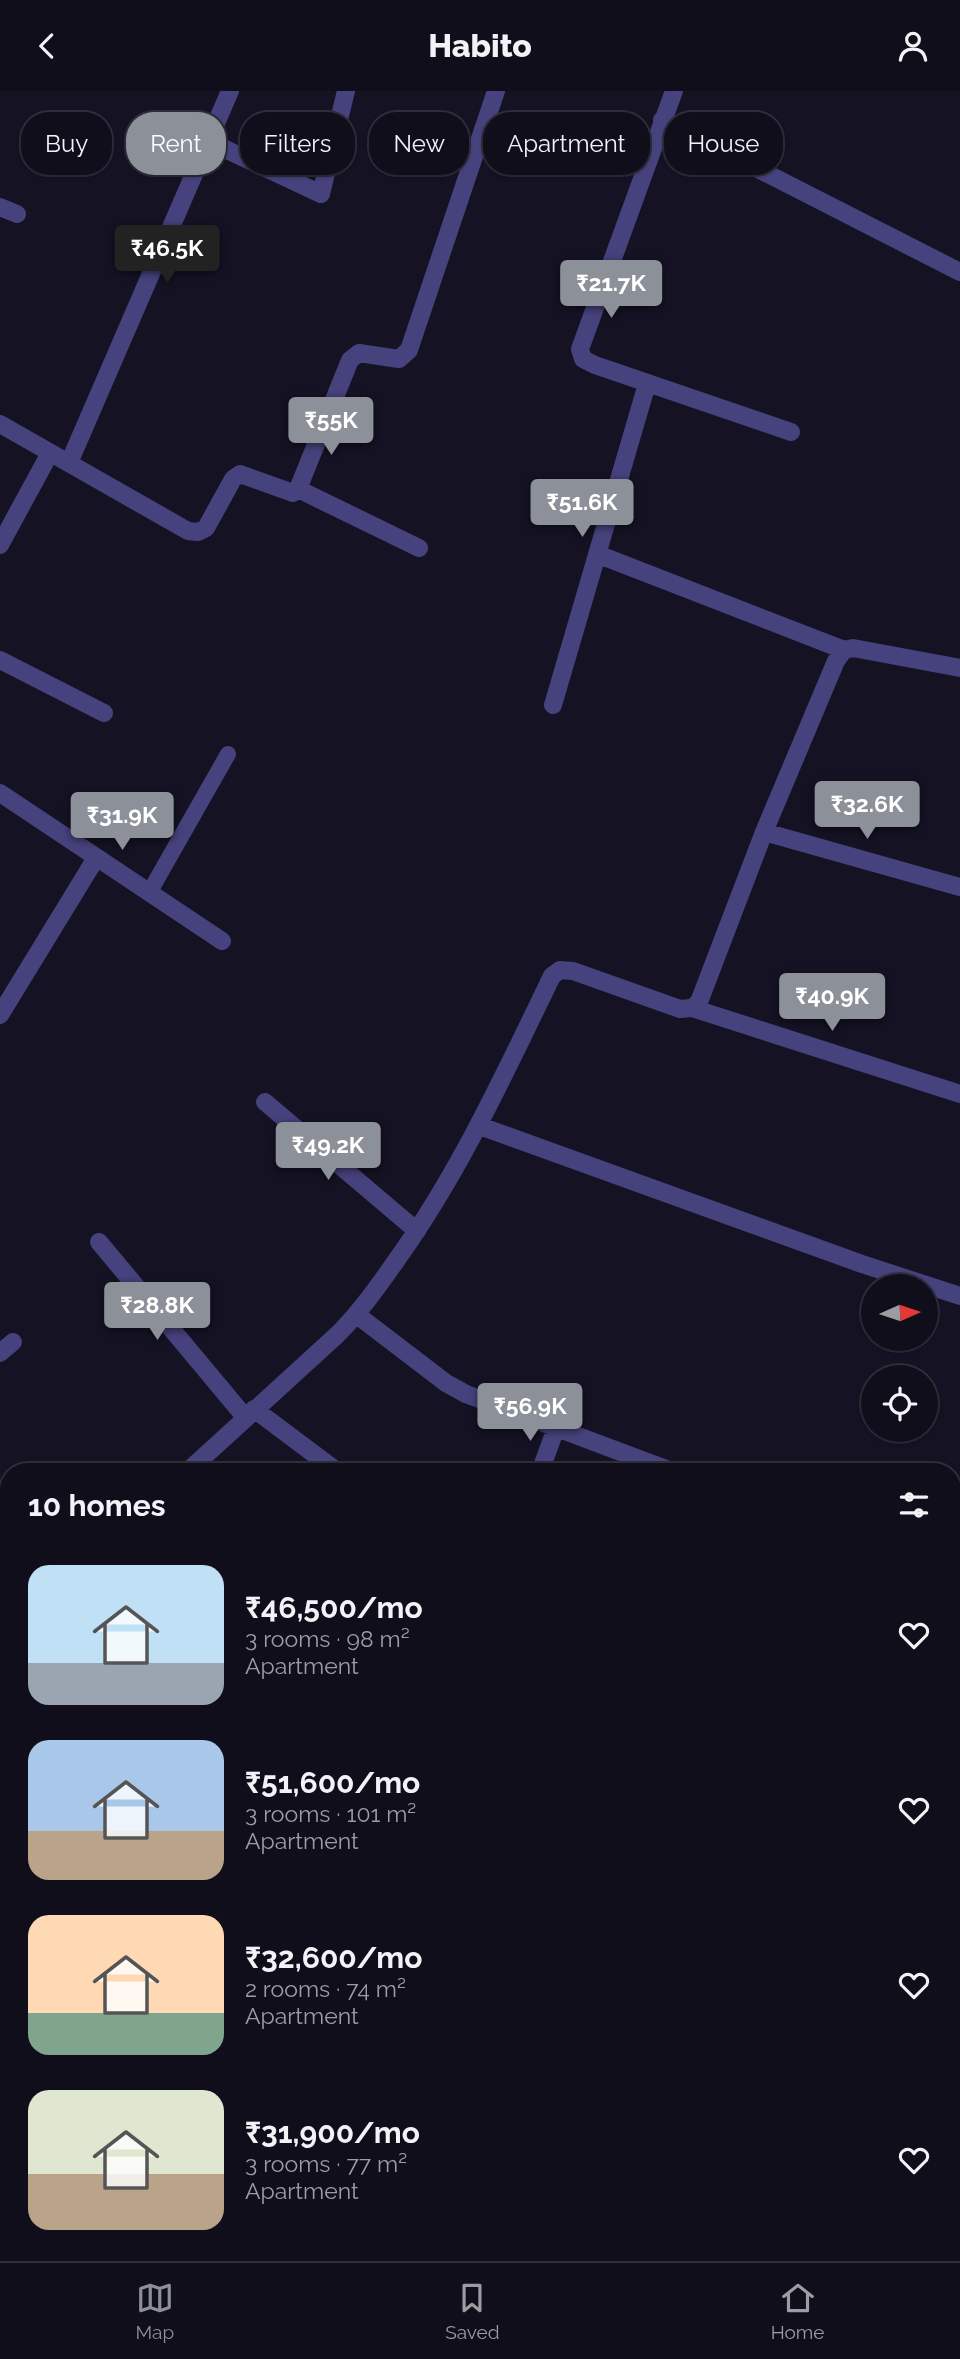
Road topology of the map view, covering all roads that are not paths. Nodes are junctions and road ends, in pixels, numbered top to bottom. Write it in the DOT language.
graph roads {
  1 [pos="230,91"];
  2 [pos="345,91"];
  3 [pos="496,91"];
  4 [pos="674,91"];
  5 [pos="221,112"];
  6 [pos="662,120"];
  7 [pos="226,149"];
  8 [pos="193,175"];
  9 [pos="0,207"];
  10 [pos="17,214"];
  11 [pos="960,272"];
  12 [pos="647,384"];
  13 [pos="0,425"];
  14 [pos="791,432"];
  15 [pos="50,453"];
  16 [pos="69,463"];
  17 [pos="298,489"];
  18 [pos="0,545"];
  19 [pos="418,548"];
  20 [pos="597,554"];
  21 [pos="844,650"];
  22 [pos="0,660"];
  23 [pos="960,668"];
  24 [pos="553,705"];
  25 [pos="104,713"];
  26 [pos="228,754"];
  27 [pos="0,793"];
  28 [pos="764,832"];
  29 [pos="96,858"];
  30 [pos="960,887"];
  31 [pos="149,893"];
  32 [pos="222,941"];
  33 [pos="692,1008"];
  34 [pos="0,1015"];
  35 [pos="960,1094"];
  36 [pos="265,1102"];
  37 [pos="480,1126"];
  38 [pos="417,1231"];
  39 [pos="99,1242"];
  40 [pos="960,1296"];
  41 [pos="357,1315"];
  42 [pos="249,1413"];
  43 [pos="556,1428"];
  44 [pos="196,1463"];
  45 [pos="324,1463"];
  46 [pos="543,1463"];
  47 [pos="650,1463"];
  1 -- 5 [label="street"];
  2 -- 7 [label="street"];
  3 -- 17 [label="street"];
  4 -- 6 [label="street"];
  6 -- 11 [label="street"];
  6 -- 12 [label="street"];
  8 -- 16 [label="street"];
  9 -- 10 [label="street"];
  12 -- 14 [label="street"];
  12 -- 20 [label="street"];
  13 -- 15 [label="street"];
  15 -- 16 [label="street"];
  15 -- 18 [label="street"];
  16 -- 17 [label="street"];
  17 -- 19 [label="street"];
  20 -- 21 [label="street"];
  20 -- 24 [label="street"];
  21 -- 23 [label="street"];
  21 -- 28 [label="street"];
  22 -- 25 [label="street"];
  26 -- 31 [label="lane"];
  27 -- 29 [label="street"];
  28 -- 30 [label="street"];
  28 -- 33 [label="street"];
  29 -- 31 [label="street"];
  29 -- 34 [label="street"];
  31 -- 32 [label="street"];
  33 -- 35 [label="street"];
  33 -- 37 [label="street"];
  36 -- 38 [label="street"];
  37 -- 38 [label="street"];
  37 -- 40 [label="street"];
  38 -- 41 [label="street"];
  39 -- 42 [label="street"];
  41 -- 42 [label="street"];
  41 -- 43 [label="street"];
  42 -- 44 [label="street"];
  42 -- 45 [label="street"];
  43 -- 46 [label="street"];
  43 -- 47 [label="street"];
}
